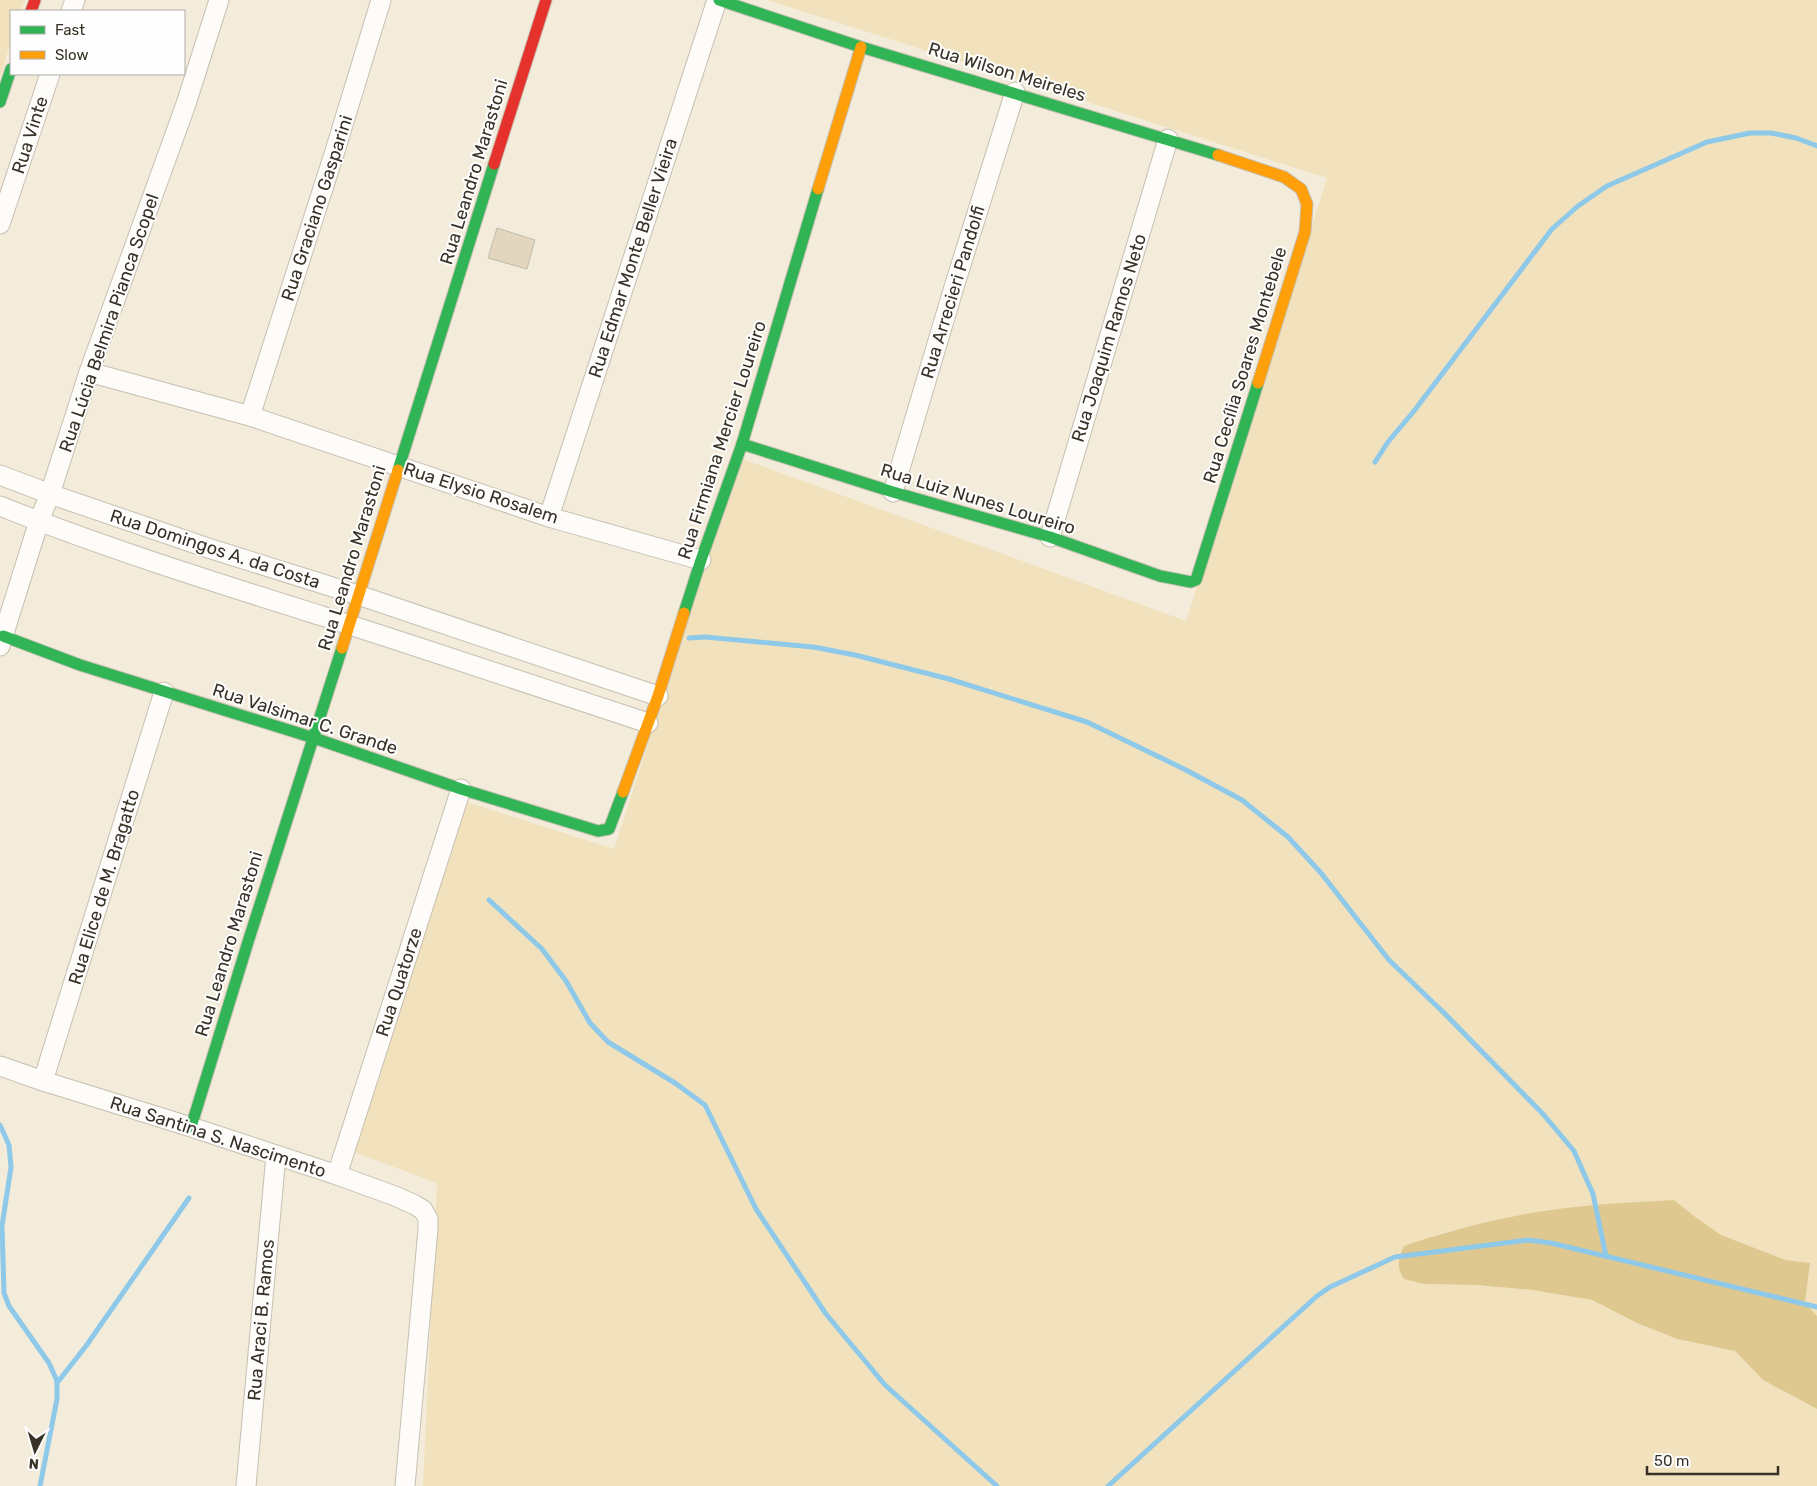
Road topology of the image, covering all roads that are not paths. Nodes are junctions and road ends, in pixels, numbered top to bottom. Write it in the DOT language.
graph roads {
  1 [pos="219,0"];
  2 [pos="381,0"];
  3 [pos="546,0"];
  4 [pos="718,0"];
  5 [pos="861,47"];
  6 [pos="10,72"];
  7 [pos="50,75"];
  8 [pos="1015,92"];
  9 [pos="0,102"];
  10 [pos="1168,139"];
  11 [pos="1284,178"];
  12 [pos="0,224"];
  13 [pos="90,372"];
  14 [pos="250,416"];
  15 [pos="742,444"];
  16 [pos="399,466"];
  17 [pos="3,473"];
  18 [pos="893,492"];
  19 [pos="50,494"];
  20 [pos="0,506"];
  21 [pos="549,517"];
  22 [pos="39,522"];
  23 [pos="1050,537"];
  24 [pos="208,548"];
  25 [pos="701,560"];
  26 [pos="1199,571"];
  27 [pos="198,577"];
  28 [pos="358,595"];
  29 [pos="349,625"];
  30 [pos="1,641"];
  31 [pos="510,646"];
  32 [pos="499,673"];
  33 [pos="164,692"];
  34 [pos="658,696"];
  35 [pos="648,723"];
  36 [pos="314,738"];
  37 [pos="462,789"];
  38 [pos="598,831"];
  39 [pos="0,1066"];
  40 [pos="43,1081"];
  41 [pos="191,1127"];
  42 [pos="276,1155"];
  43 [pos="336,1175"];
  44 [pos="246,1486"];
  45 [pos="405,1486"];
  1 -- 13 [label="street, Rua Lúcia Belmira Pianca Scopel"];
  2 -- 14 [label="street, Rua Graciano Gasparini"];
  3 -- 16 [label="street, Rua Leandro Marastoni"];
  4 -- 5 [label="street, Rua Wilson Meireles"];
  4 -- 21 [label="street, Rua Edmar Monte Beller Vieira"];
  5 -- 8 [label="street, Rua Wilson Meireles"];
  5 -- 15 [label="street, Rua Firmiana Mercier Loureiro"];
  6 -- 9 [label="street"];
  7 -- 12 [label="street, Rua Vinte"];
  8 -- 10 [label="street, Rua Wilson Meireles"];
  8 -- 18 [label="street, Rua Arrecieri Pandolfi"];
  10 -- 11 [label="street, Rua Wilson Meireles"];
  10 -- 23 [label="street, Rua Joaquim Ramos Neto"];
  11 -- 26 [label="street, Rua Cecília Soares Montebele"];
  13 -- 14 [label="street, Rua Elysio Rosalem"];
  13 -- 19 [label="street, Rua Lúcia Belmira Pianca Scopel"];
  14 -- 16 [label="street, Rua Elysio Rosalem"];
  15 -- 18 [label="street, Rua Luiz Nunes Loureiro"];
  15 -- 25 [label="street, Rua Firmiana Mercier Loureiro"];
  16 -- 21 [label="street, Rua Elysio Rosalem"];
  16 -- 28 [label="street, Rua Leandro Marastoni"];
  17 -- 19 [label="street, Rua Domingos A. da Costa"];
  18 -- 23 [label="street, Rua Luiz Nunes Loureiro"];
  19 -- 22 [label="street, Rua Lúcia Belmira Pianca Scopel"];
  19 -- 24 [label="street, Rua Domingos A. da Costa"];
  20 -- 22 [label="street, Rua Domingos A. da Costa"];
  21 -- 25 [label="street, Rua Elysio Rosalem"];
  22 -- 27 [label="street, Rua Domingos A. da Costa"];
  22 -- 30 [label="street, Rua Lúcia Belmira Pianca Scopel"];
  23 -- 26 [label="street, Rua Luiz Nunes Loureiro"];
  24 -- 27 [label="street"];
  24 -- 28 [label="street, Rua Domingos A. da Costa"];
  25 -- 34 [label="street, Rua Firmiana Mercier Loureiro"];
  27 -- 29 [label="street, Rua Domingos A. da Costa"];
  28 -- 29 [label="street, Rua Leandro Marastoni"];
  28 -- 31 [label="street, Rua Domingos A. da Costa"];
  29 -- 32 [label="street, Rua Domingos A. da Costa"];
  29 -- 36 [label="street, Rua Leandro Marastoni"];
  30 -- 33 [label="street, Rua Valsimar C. Grande"];
  31 -- 32 [label="street"];
  31 -- 34 [label="street, Rua Domingos A. da Costa"];
  32 -- 35 [label="street, Rua Domingos A. da Costa"];
  33 -- 36 [label="street, Rua Valsimar C. Grande"];
  33 -- 40 [label="street, Rua Elice de M. Bragatto"];
  34 -- 35 [label="street, Rua Firmiana Mercier Loureiro"];
  35 -- 38 [label="street, Rua Firmiana Mercier Loureiro"];
  36 -- 37 [label="street, Rua Valsimar C. Grande"];
  36 -- 41 [label="street, Rua Leandro Marastoni"];
  37 -- 38 [label="street, Rua Valsimar C. Grande"];
  37 -- 43 [label="street, Rua Quatorze"];
  39 -- 40 [label="street, Rua Santina S. Nascimento"];
  40 -- 41 [label="street, Rua Santina S. Nascimento"];
  41 -- 42 [label="street, Rua Santina S. Nascimento"];
  42 -- 43 [label="street, Rua Santina S. Nascimento"];
  42 -- 44 [label="street, Rua Araci B. Ramos"];
  43 -- 45 [label="street, Rua Santina S. Nascimento"];
}
